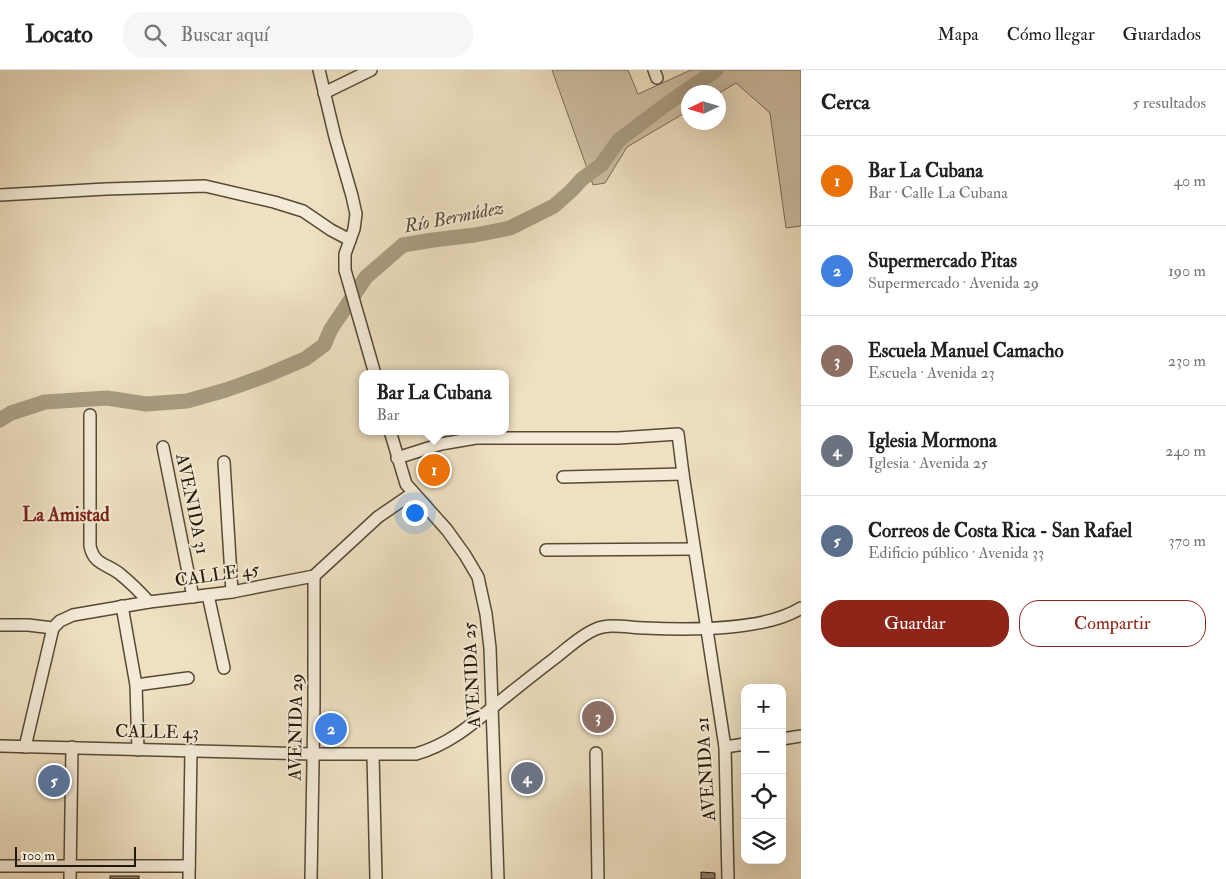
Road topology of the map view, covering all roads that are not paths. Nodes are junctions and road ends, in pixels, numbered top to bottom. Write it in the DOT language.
graph roads {
  1 [pos="319,70"];
  2 [pos="371,70"];
  3 [pos="324,93"];
  4 [pos="0,195"];
  5 [pos="350,240"];
  6 [pos="374,370"];
  7 [pos="90,415"];
  8 [pos="391,435"];
  9 [pos="163,447"];
  10 [pos="398,458"];
  11 [pos="224,462"];
  12 [pos="683,474"];
  13 [pos="564,477"];
  14 [pos="413,493"];
  15 [pos="694,549"];
  16 [pos="546,550"];
  17 [pos="314,576"];
  18 [pos="232,592"];
  19 [pos="208,595"];
  20 [pos="193,597"];
  21 [pos="148,602"];
  22 [pos="122,606"];
  23 [pos="801,608"];
  24 [pos="0,625"];
  25 [pos="53,628"];
  26 [pos="706,628"];
  27 [pos="224,668"];
  28 [pos="188,678"];
  29 [pos="136,685"];
  30 [pos="492,708"];
  31 [pos="801,736"];
  32 [pos="786,738"];
  33 [pos="741,745"];
  34 [pos="0,746"];
  35 [pos="25,747"];
  36 [pos="72,747"];
  37 [pos="725,747"];
  38 [pos="138,750"];
  39 [pos="191,750"];
  40 [pos="596,753"];
  41 [pos="313,754"];
  42 [pos="373,755"];
  43 [pos="0,866"];
  44 [pos="70,866"];
  45 [pos="189,866"];
  46 [pos="70,879"];
  47 [pos="189,879"];
  48 [pos="311,879"];
  49 [pos="376,879"];
  50 [pos="498,879"];
  51 [pos="598,879"];
  52 [pos="728,879"];
  1 -- 3 [label="street"];
  2 -- 3 [label="street"];
  3 -- 5 [label="street"];
  4 -- 5 [label="street"];
  5 -- 6 [label="street"];
  7 -- 21 [label="street"];
  8 -- 10 [label="street, AVENIDA 25"];
  9 -- 20 [label="street, AVENIDA 31"];
  10 -- 12 [label="street, AVENIDA 21"];
  10 -- 14 [label="street, AVENIDA 25"];
  11 -- 18 [label="street"];
  12 -- 13 [label="street"];
  12 -- 15 [label="street, AVENIDA 21"];
  14 -- 17 [label="street"];
  14 -- 30 [label="street, AVENIDA 25"];
  15 -- 16 [label="street"];
  15 -- 26 [label="street, AVENIDA 21"];
  17 -- 18 [label="street, CALLE 45"];
  17 -- 41 [label="street, AVENIDA 29"];
  18 -- 19 [label="street, CALLE 45"];
  19 -- 20 [label="street, CALLE 45"];
  19 -- 27 [label="street"];
  20 -- 21 [label="street, CALLE 45"];
  21 -- 22 [label="street, CALLE 45"];
  22 -- 25 [label="street, CALLE 45"];
  22 -- 29 [label="street"];
  23 -- 26 [label="street, CALLE 43"];
  24 -- 25 [label="street"];
  25 -- 35 [label="street"];
  26 -- 30 [label="street, CALLE 43"];
  26 -- 37 [label="street, AVENIDA 21"];
  28 -- 29 [label="street"];
  29 -- 38 [label="street"];
  30 -- 42 [label="street, CALLE 43"];
  30 -- 50 [label="street, AVENIDA 25"];
  31 -- 32 [label="street"];
  33 -- 37 [label="street"];
  34 -- 35 [label="street, CALLE 43"];
  35 -- 36 [label="street, CALLE 43"];
  36 -- 38 [label="street, CALLE 43"];
  36 -- 44 [label="street"];
  37 -- 52 [label="street, AVENIDA 21"];
  38 -- 39 [label="street, CALLE 43"];
  39 -- 41 [label="street, CALLE 43"];
  39 -- 45 [label="street"];
  40 -- 51 [label="street"];
  41 -- 42 [label="street, CALLE 43"];
  41 -- 48 [label="street, AVENIDA 29"];
  42 -- 49 [label="street"];
  43 -- 44 [label="street"];
  44 -- 45 [label="street"];
  44 -- 46 [label="street"];
  45 -- 47 [label="street"];
}
